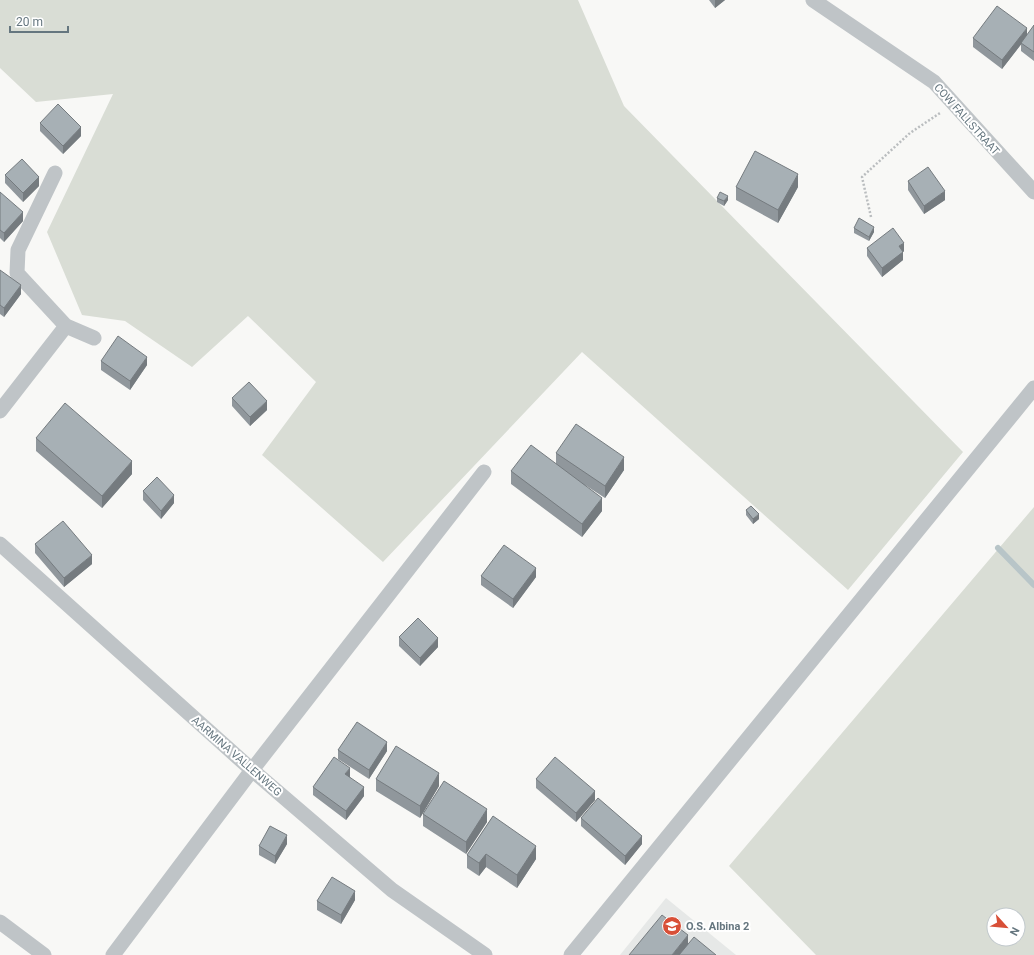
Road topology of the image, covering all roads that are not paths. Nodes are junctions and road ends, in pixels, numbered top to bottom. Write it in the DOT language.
graph roads {
  1 [pos="813,0"];
  2 [pos="55,173"];
  3 [pos="1034,192"];
  4 [pos="66,326"];
  5 [pos="94,338"];
  6 [pos="1034,388"];
  7 [pos="0,411"];
  8 [pos="484,472"];
  9 [pos="0,544"];
  10 [pos="252,770"];
  11 [pos="0,922"];
  12 [pos="44,955"];
  13 [pos="114,955"];
  14 [pos="485,955"];
  15 [pos="571,955"];
  1 -- 3 [label="street, COW FALLSTRAAT"];
  2 -- 4 [label="street"];
  4 -- 5 [label="street"];
  4 -- 7 [label="street"];
  6 -- 15 [label="street"];
  8 -- 10 [label="street"];
  9 -- 10 [label="street, AARMINA VALLENWEG"];
  10 -- 13 [label="street"];
  10 -- 14 [label="street, AARMINA VALLENWEG"];
  11 -- 12 [label="street"];
}
